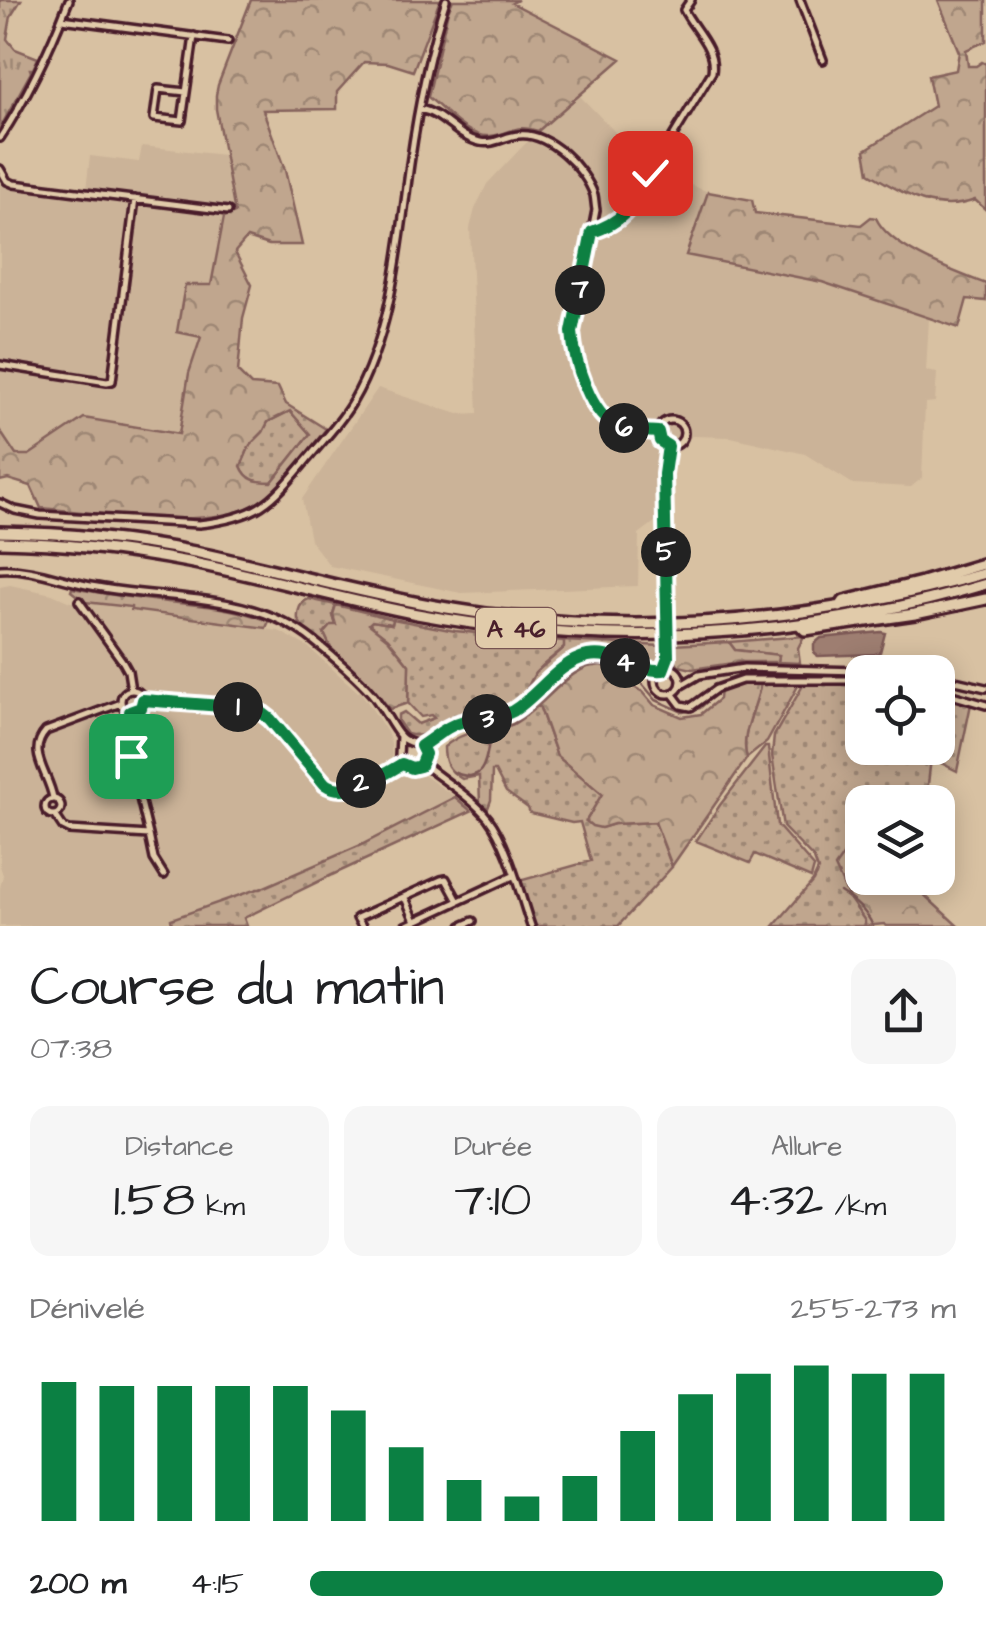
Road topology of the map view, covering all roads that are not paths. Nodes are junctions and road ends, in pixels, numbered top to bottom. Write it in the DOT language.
graph roads {
  1 [pos="70,0"];
  2 [pos="446,0"];
  3 [pos="691,0"];
  4 [pos="800,0"];
  5 [pos="62,18"];
  6 [pos="194,36"];
  7 [pos="228,40"];
  8 [pos="823,60"];
  9 [pos="186,92"];
  10 [pos="418,108"];
  11 [pos="0,138"];
  12 [pos="0,169"];
  13 [pos="6,180"];
  14 [pos="0,186"];
  15 [pos="135,199"];
  16 [pos="228,211"];
  17 [pos="592,232"];
  18 [pos="0,365"];
  19 [pos="658,432"];
  20 [pos="668,446"];
  21 [pos="0,503"];
  22 [pos="0,532"];
  23 [pos="0,542"];
  24 [pos="986,564"];
  25 [pos="0,569"];
  26 [pos="986,573"];
  27 [pos="986,584"];
  28 [pos="983,600"];
  29 [pos="79,601"];
  30 [pos="840,608"];
  31 [pos="798,624"];
  32 [pos="668,653"];
  33 [pos="640,668"];
  34 [pos="662,670"];
  35 [pos="845,670"];
  36 [pos="675,671"];
  37 [pos="699,675"];
  38 [pos="845,680"];
  39 [pos="955,681"];
  40 [pos="656,682"];
  41 [pos="680,686"];
  42 [pos="986,688"];
  43 [pos="131,690"];
  44 [pos="672,693"];
  45 [pos="955,696"];
  46 [pos="143,700"];
  47 [pos="122,703"];
  48 [pos="986,706"];
  49 [pos="130,712"];
  50 [pos="400,736"];
  51 [pos="409,742"];
  52 [pos="421,746"];
  53 [pos="399,752"];
  54 [pos="422,763"];
  55 [pos="402,764"];
  56 [pos="53,798"];
  57 [pos="55,815"];
  58 [pos="149,834"];
  59 [pos="164,874"];
  60 [pos="514,876"];
  61 [pos="402,898"];
  62 [pos="458,902"];
  63 [pos="420,922"];
  64 [pos="474,922"];
  65 [pos="362,926"];
  66 [pos="405,926"];
  67 [pos="463,926"];
  68 [pos="531,926"];
  1 -- 5 [label="street"];
  2 -- 10 [label="street"];
  3 -- 17 [label="street"];
  4 -- 8 [label="street"];
  5 -- 6 [label="street"];
  5 -- 11 [label="street"];
  6 -- 7 [label="street"];
  6 -- 9 [label="street"];
  9 -- 9 [label="street"];
  10 -- 17 [label="street"];
  10 -- 21 [label="street"];
  12 -- 13 [label="street"];
  13 -- 14 [label="street"];
  13 -- 15 [label="street"];
  15 -- 16 [label="street"];
  15 -- 18 [label="street"];
  17 -- 19 [label="street"];
  19 -- 20 [label="street"];
  19 -- 20 [label="street"];
  20 -- 32 [label="street, bridge"];
  22 -- 30 [label="highway, A 46"];
  23 -- 31 [label="highway, A 46"];
  24 -- 30 [label="highway"];
  25 -- 50 [label="street"];
  26 -- 30 [label="highway, A 46"];
  27 -- 31 [label="highway, A 46"];
  28 -- 31 [label="highway"];
  29 -- 43 [label="street"];
  32 -- 34 [label="street"];
  32 -- 36 [label="street"];
  33 -- 34 [label="street"];
  33 -- 40 [label="street"];
  33 -- 52 [label="street"];
  34 -- 36 [label="street"];
  34 -- 40 [label="street"];
  35 -- 37 [label="street"];
  36 -- 37 [label="street"];
  36 -- 41 [label="street"];
  37 -- 41 [label="street"];
  38 -- 44 [label="street"];
  39 -- 42 [label="street"];
  40 -- 44 [label="street"];
  41 -- 44 [label="street"];
  43 -- 46 [label="street"];
  43 -- 47 [label="street"];
  45 -- 48 [label="street"];
  46 -- 49 [label="street"];
  46 -- 55 [label="street"];
  47 -- 49 [label="street"];
  47 -- 56 [label="street"];
  49 -- 58 [label="street"];
  50 -- 51 [label="street"];
  50 -- 53 [label="street"];
  51 -- 52 [label="street"];
  51 -- 53 [label="street"];
  52 -- 54 [label="street"];
  53 -- 55 [label="street"];
  54 -- 55 [label="street"];
  54 -- 60 [label="street"];
  56 -- 57 [label="street"];
  56 -- 57 [label="street"];
  57 -- 58 [label="street"];
  58 -- 59 [label="street"];
  60 -- 62 [label="street"];
  60 -- 68 [label="street"];
  61 -- 62 [label="street"];
  61 -- 63 [label="street"];
  61 -- 65 [label="street"];
  62 -- 63 [label="street"];
  63 -- 66 [label="street"];
  64 -- 67 [label="street"];
}
